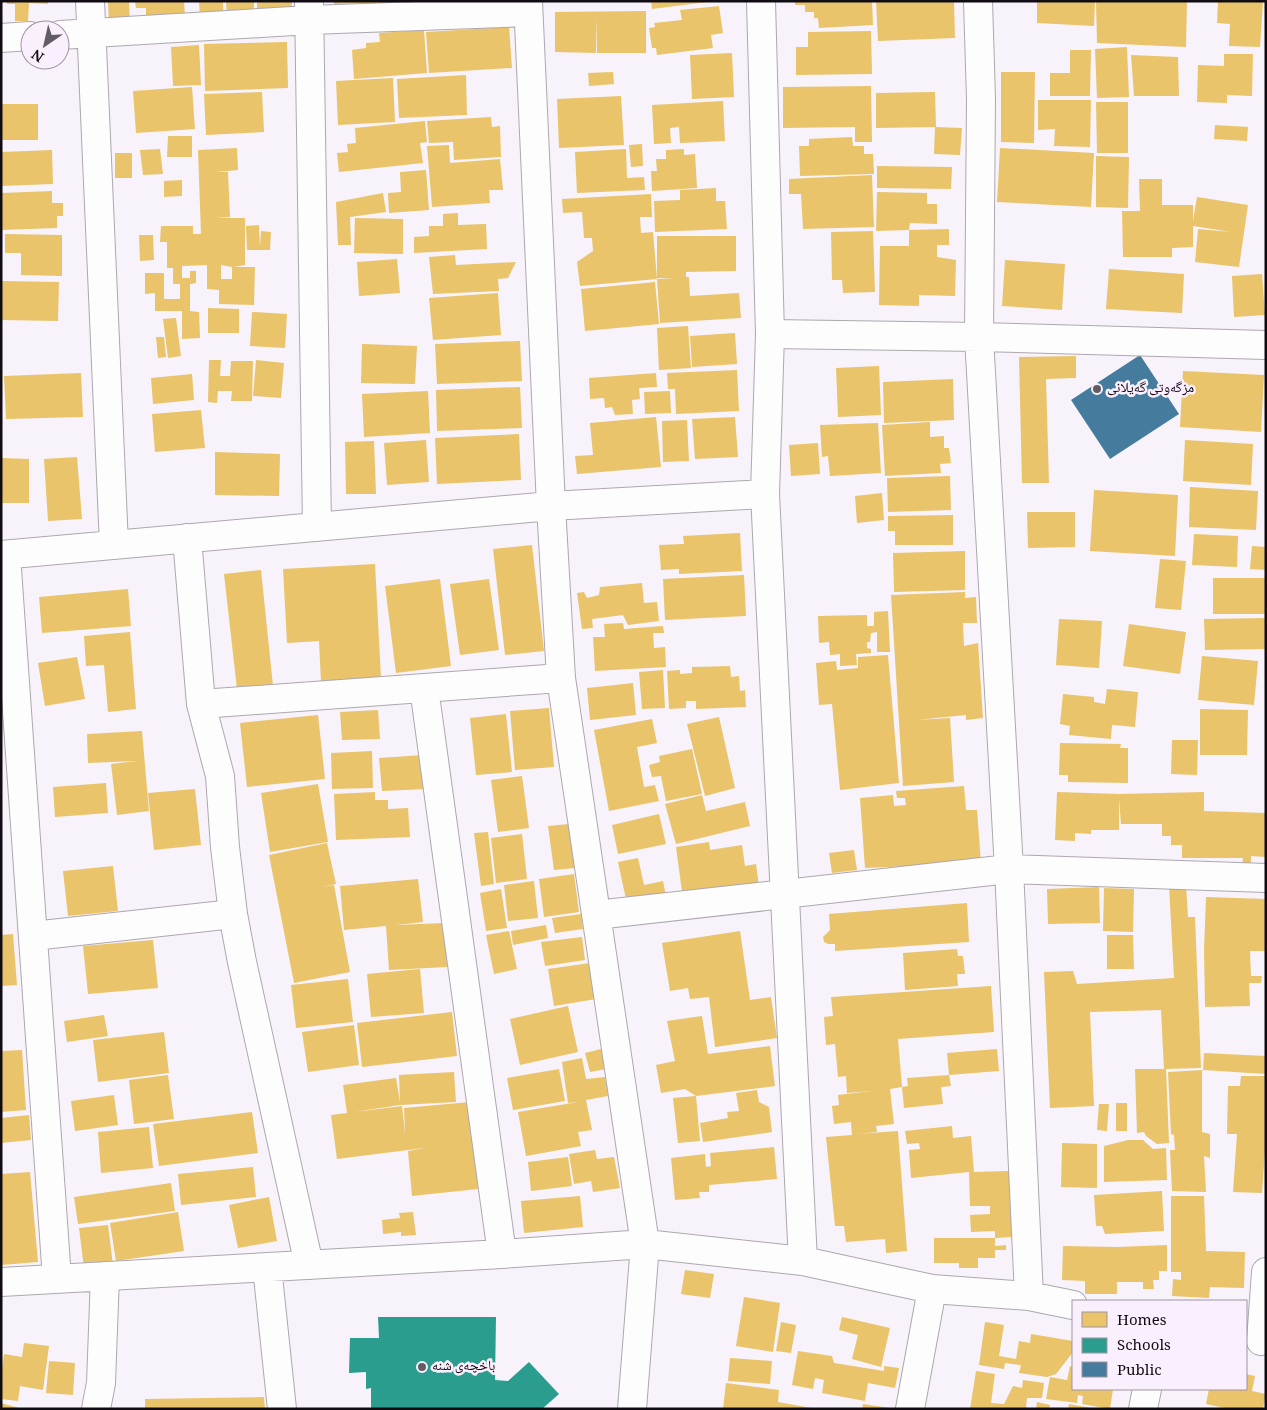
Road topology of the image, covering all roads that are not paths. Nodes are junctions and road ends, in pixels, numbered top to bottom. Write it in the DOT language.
graph roads {
  1 [pos="90,1"];
  2 [pos="761,1"];
  3 [pos="978,1"];
  4 [pos="528,7"];
  5 [pos="309,10"];
  6 [pos="92,33"];
  7 [pos="70,34"];
  8 [pos="20,37"];
  9 [pos="1,38"];
  10 [pos="770,334"];
  11 [pos="979,337"];
  12 [pos="1266,346"];
  13 [pos="765,494"];
  14 [pos="551,506"];
  15 [pos="317,527"];
  16 [pos="187,538"];
  17 [pos="114,545"];
  18 [pos="3,555"];
  19 [pos="561,678"];
  20 [pos="424,688"];
  21 [pos="201,704"];
  22 [pos="1008,869"];
  23 [pos="1266,878"];
  24 [pos="785,895"];
  25 [pos="233,914"];
  26 [pos="596,915"];
  27 [pos="33,936"];
  28 [pos="645,1244"];
  29 [pos="502,1254"];
  30 [pos="803,1261"];
  31 [pos="309,1265"];
  32 [pos="267,1267"];
  33 [pos="1266,1272"];
  34 [pos="105,1276"];
  35 [pos="57,1279"];
  36 [pos="1,1282"];
  37 [pos="932,1289"];
  38 [pos="1029,1296"];
  39 [pos="1072,1305"];
  40 [pos="1258,1341"];
  41 [pos="1147,1390"];
  42 [pos="96,1409"];
  43 [pos="282,1409"];
  44 [pos="632,1409"];
  45 [pos="910,1409"];
  46 [pos="1143,1409"];
  1 -- 6 [label="street"];
  2 -- 10 [label="street"];
  3 -- 11 [label="street"];
  4 -- 5 [label="street"];
  4 -- 14 [label="street"];
  5 -- 6 [label="street"];
  5 -- 15 [label="street"];
  6 -- 7 [label="street"];
  6 -- 17 [label="street"];
  8 -- 9 [label="street"];
  10 -- 11 [label="street"];
  10 -- 13 [label="street"];
  11 -- 12 [label="street"];
  11 -- 22 [label="street"];
  13 -- 14 [label="street"];
  13 -- 24 [label="street"];
  14 -- 15 [label="street"];
  14 -- 19 [label="street"];
  15 -- 16 [label="street"];
  16 -- 17 [label="street"];
  16 -- 21 [label="street"];
  17 -- 18 [label="street"];
  18 -- 27 [label="street"];
  19 -- 20 [label="street"];
  19 -- 26 [label="street"];
  20 -- 21 [label="street"];
  20 -- 29 [label="street"];
  21 -- 25 [label="street"];
  22 -- 23 [label="street"];
  22 -- 24 [label="street"];
  22 -- 38 [label="street"];
  24 -- 26 [label="street"];
  24 -- 30 [label="street"];
  25 -- 27 [label="street"];
  25 -- 31 [label="street"];
  26 -- 28 [label="street"];
  27 -- 35 [label="street"];
  28 -- 29 [label="street"];
  28 -- 30 [label="street"];
  28 -- 44 [label="street"];
  29 -- 31 [label="street"];
  30 -- 37 [label="street"];
  31 -- 32 [label="street"];
  32 -- 34 [label="street"];
  32 -- 43 [label="street"];
  33 -- 40 [label="street"];
  34 -- 35 [label="street"];
  34 -- 42 [label="street"];
  35 -- 36 [label="street"];
  37 -- 38 [label="street"];
  37 -- 45 [label="street"];
  38 -- 39 [label="street"];
  41 -- 46 [label="street"];
}
